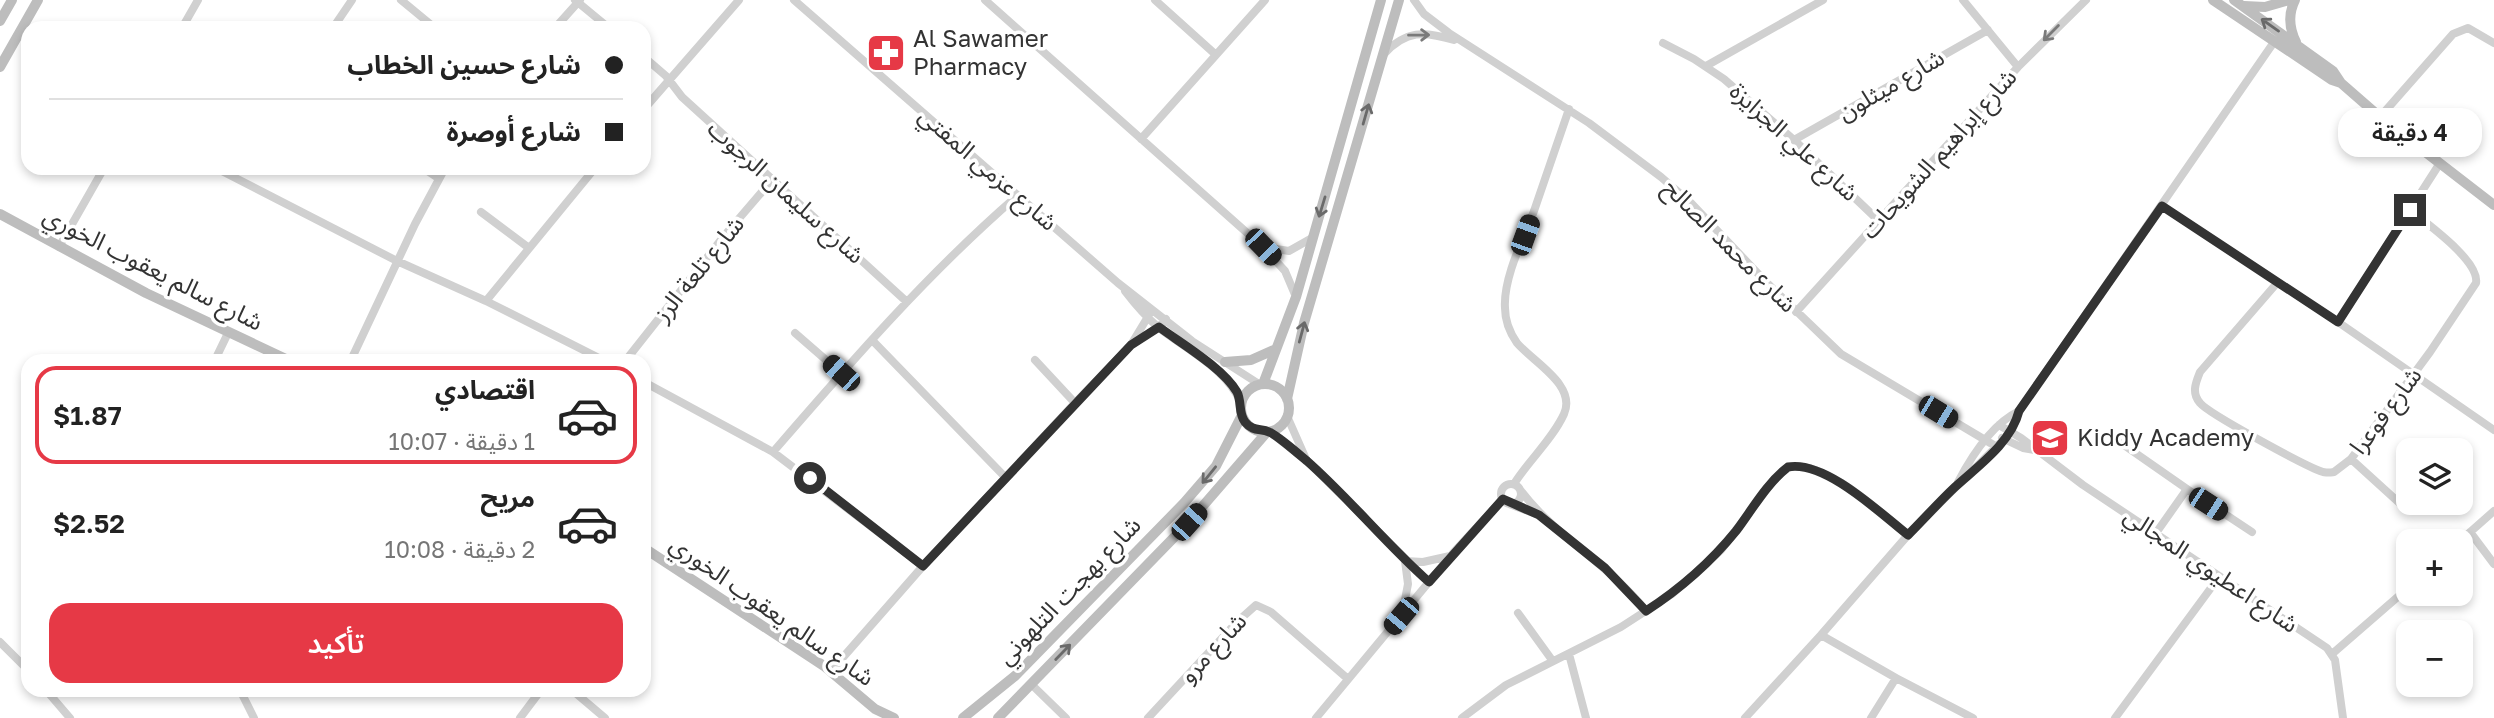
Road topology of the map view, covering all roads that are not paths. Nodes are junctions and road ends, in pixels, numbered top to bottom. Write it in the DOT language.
graph roads {
  1 [pos="12,0"];
  2 [pos="38,0"];
  3 [pos="198,0"];
  4 [pos="352,0"];
  5 [pos="401,0"];
  6 [pos="739,0"];
  7 [pos="794,0"];
  8 [pos="985,0"];
  9 [pos="1155,0"];
  10 [pos="1265,0"];
  11 [pos="1381,0"];
  12 [pos="1399,0"];
  13 [pos="1415,0"];
  14 [pos="1823,0"];
  15 [pos="1963,0"];
  16 [pos="2086,0"];
  17 [pos="2213,0"];
  18 [pos="2289,0"];
  19 [pos="2295,0"];
  20 [pos="578,1"];
  21 [pos="2238,3"];
  22 [pos="0,21"];
  23 [pos="26,21"];
  24 [pos="186,21"];
  25 [pos="338,21"];
  26 [pos="426,21"];
  27 [pos="561,21"];
  28 [pos="601,21"];
  29 [pos="21,30"];
  30 [pos="1988,30"];
  31 [pos="2274,42"];
  32 [pos="1464,43"];
  33 [pos="1663,43"];
  34 [pos="2494,43"];
  35 [pos="2298,44"];
  36 [pos="1215,54"];
  37 [pos="1381,58"];
  38 [pos="651,63"];
  39 [pos="1706,66"];
  40 [pos="0,67"];
  41 [pos="2018,67"];
  42 [pos="669,79"];
  43 [pos="2341,83"];
  44 [pos="651,101"];
  45 [pos="1569,109"];
  46 [pos="2380,117"];
  47 [pos="1142,139"];
  48 [pos="1794,140"];
  49 [pos="2440,163"];
  50 [pos="100,175"];
  51 [pos="240,175"];
  52 [pos="434,175"];
  53 [pos="440,175"];
  54 [pos="589,175"];
  55 [pos="438,178"];
  56 [pos="773,179"];
  57 [pos="1017,196"];
  58 [pos="2494,205"];
  59 [pos="2162,206"];
  60 [pos="2410,210"];
  61 [pos="481,212"];
  62 [pos="0,214"];
  63 [pos="1879,221"];
  64 [pos="1314,237"];
  65 [pos="59,247"];
  66 [pos="1263,247"];
  67 [pos="529,248"];
  68 [pos="397,261"];
  69 [pos="2277,283"];
  70 [pos="1118,284"];
  71 [pos="1296,297"];
  72 [pos="485,301"];
  73 [pos="907,302"];
  74 [pos="1154,309"];
  75 [pos="1796,312"];
  76 [pos="1147,317"];
  77 [pos="1166,319"];
  78 [pos="2338,322"];
  79 [pos="1159,327"];
  80 [pos="228,333"];
  81 [pos="795,333"];
  82 [pos="872,340"];
  83 [pos="1131,345"];
  84 [pos="1276,349"];
  85 [pos="218,354"];
  86 [pos="275,354"];
  87 [pos="354,354"];
  88 [pos="591,354"];
  89 [pos="631,354"];
  90 [pos="1035,360"];
  91 [pos="1225,362"];
  92 [pos="841,373"];
  93 [pos="2412,375"];
  94 [pos="1261,384"];
  95 [pos="651,386"];
  96 [pos="1287,399"];
  97 [pos="1075,403"];
  98 [pos="1241,403"];
  99 [pos="2019,411"];
  100 [pos="1242,415"];
  101 [pos="1287,416"];
  102 [pos="1999,425"];
  103 [pos="2494,430"];
  104 [pos="1268,431"];
  105 [pos="2010,431"];
  106 [pos="1989,437"];
  107 [pos="2004,439"];
  108 [pos="2121,443"];
  109 [pos="1997,447"];
  110 [pos="2035,450"];
  111 [pos="773,452"];
  112 [pos="2351,458"];
  113 [pos="1307,461"];
  114 [pos="1006,478"];
  115 [pos="1514,484"];
  116 [pos="1955,486"];
  117 [pos="2187,489"];
  118 [pos="1521,491"];
  119 [pos="2396,500"];
  120 [pos="1506,501"];
  121 [pos="2494,511"];
  122 [pos="1539,515"];
  123 [pos="2473,529"];
  124 [pos="2252,532"];
  125 [pos="2156,533"];
  126 [pos="1908,535"];
  127 [pos="2473,536"];
  128 [pos="651,553"];
  129 [pos="1453,553"];
  130 [pos="1405,561"];
  131 [pos="2494,564"];
  132 [pos="923,566"];
  133 [pos="2219,577"];
  134 [pos="1429,582"];
  135 [pos="2396,598"];
  136 [pos="1646,611"];
  137 [pos="1518,613"];
  138 [pos="1401,616"];
  139 [pos="1821,635"];
  140 [pos="0,642"];
  141 [pos="2332,653"];
  142 [pos="1569,654"];
  143 [pos="1552,660"];
  144 [pos="21,663"];
  145 [pos="831,671"];
  146 [pos="1896,678"];
  147 [pos="1348,679"];
  148 [pos="1031,684"];
  149 [pos="52,697"];
  150 [pos="244,697"];
  151 [pos="536,697"];
  152 [pos="580,697"];
  153 [pos="878,713"];
  154 [pos="1474,714"];
  155 [pos="70,718"];
  156 [pos="254,718"];
  157 [pos="520,718"];
  158 [pos="605,718"];
  159 [pos="894,718"];
  160 [pos="963,718"];
  161 [pos="998,718"];
  162 [pos="1066,718"];
  163 [pos="1148,718"];
  164 [pos="1316,718"];
  165 [pos="1462,718"];
  166 [pos="1586,718"];
  167 [pos="1745,718"];
  168 [pos="1871,718"];
  169 [pos="1973,718"];
  170 [pos="2115,718"];
  171 [pos="2343,718"];
  1 -- 22 [label="street"];
  2 -- 23 [label="street"];
  3 -- 24 [label="street"];
  4 -- 25 [label="street"];
  5 -- 26 [label="street"];
  6 -- 42 [label="street"];
  7 -- 57 [label="street, شارع عزمي المفتي"];
  8 -- 47 [label="street"];
  9 -- 36 [label="street"];
  10 -- 36 [label="street"];
  11 -- 64 [label="street, one-way"];
  12 -- 37 [label="street"];
  13 -- 32 [label="street, شارع محمد الصالح"];
  14 -- 39 [label="street, شارع علي الجزايزة"];
  15 -- 30 [label="street"];
  16 -- 41 [label="street, شارع إبراهيم الشويحات, one-way"];
  17 -- 31 [label="street"];
  18 -- 21 [label="street"];
  19 -- 35 [label="street"];
  20 -- 27 [label="street"];
  20 -- 28 [label="street"];
  35 -- 21 [label="street, one-way"];
  29 -- 40 [label="street"];
  30 -- 41 [label="street"];
  30 -- 48 [label="street, شارع ميثلون"];
  31 -- 43 [label="street"];
  31 -- 59 [label="street"];
  37 -- 32 [label="street, شارع محمد الصالح, one-way"];
  32 -- 45 [label="street, شارع محمد الصالح"];
  33 -- 39 [label="street, شارع علي الجزايزة"];
  34 -- 46 [label="street"];
  35 -- 43 [label="street"];
  36 -- 47 [label="street"];
  96 -- 37 [label="street, one-way"];
  38 -- 42 [label="street, شارع سليمان الرجوب"];
  39 -- 48 [label="street, شارع علي الجزايزة"];
  41 -- 63 [label="street, شارع إبراهيم الشويحات"];
  42 -- 44 [label="street"];
  42 -- 56 [label="street, شارع سليمان الرجوب"];
  43 -- 46 [label="street"];
  45 -- 75 [label="street, شارع محمد الصالح"];
  45 -- 115 [label="street"];
  46 -- 49 [label="street"];
  47 -- 66 [label="street"];
  48 -- 63 [label="street, شارع علي الجزايزة"];
  49 -- 58 [label="street"];
  49 -- 60 [label="street"];
  50 -- 65 [label="street"];
  51 -- 68 [label="street"];
  52 -- 55 [label="street"];
  53 -- 55 [label="street"];
  54 -- 67 [label="street"];
  55 -- 68 [label="street"];
  56 -- 73 [label="street, شارع سليمان الرجوب"];
  56 -- 89 [label="street, شارع تلعة الرز"];
  57 -- 70 [label="street, شارع عزمي المفتي"];
  57 -- 73 [label="street"];
  59 -- 69 [label="street"];
  59 -- 99 [label="street"];
  60 -- 78 [label="street"];
  60 -- 93 [label="street, شارع فوعرا"];
  61 -- 67 [label="street"];
  62 -- 65 [label="street, شارع سالم يعقوب الخوري"];
  63 -- 75 [label="street, شارع إبراهيم الشويحات"];
  64 -- 66 [label="street"];
  64 -- 71 [label="street"];
  65 -- 80 [label="street, شارع سالم يعقوب الخوري"];
  66 -- 71 [label="street"];
  67 -- 72 [label="street"];
  68 -- 72 [label="street"];
  68 -- 87 [label="street"];
  69 -- 78 [label="street"];
  69 -- 112 [label="street, شارع فوعرا"];
  70 -- 74 [label="street, شارع عزمي المفتي"];
  70 -- 76 [label="street, شارع عزمي المفتي"];
  71 -- 84 [label="street"];
  72 -- 88 [label="street"];
  73 -- 82 [label="street"];
  74 -- 76 [label="street"];
  74 -- 77 [label="street, شارع عزمي المفتي"];
  75 -- 106 [label="street, شارع محمد الصالح"];
  76 -- 79 [label="street, شارع عزمي المفتي"];
  76 -- 83 [label="street"];
  77 -- 79 [label="street"];
  77 -- 91 [label="street, شارع عزمي المفتي"];
  78 -- 93 [label="street"];
  79 -- 83 [label="street"];
  79 -- 98 [label="street, شارع عزمي المفتي"];
  80 -- 85 [label="street"];
  80 -- 86 [label="street, شارع سالم يعقوب الخوري"];
  81 -- 92 [label="street"];
  82 -- 92 [label="street"];
  82 -- 114 [label="street"];
  83 -- 97 [label="street"];
  84 -- 91 [label="street"];
  84 -- 94 [label="street"];
  90 -- 97 [label="street"];
  91 -- 94 [label="street, شارع عزمي المفتي"];
  92 -- 111 [label="street"];
  93 -- 103 [label="street"];
  93 -- 112 [label="street, شارع فوعرا"];
  94 -- 96 [label="street"];
  94 -- 98 [label="street"];
  95 -- 111 [label="street"];
  96 -- 101 [label="street"];
  97 -- 114 [label="street"];
  98 -- 100 [label="street"];
  99 -- 102 [label="street"];
  99 -- 105 [label="street"];
  100 -- 104 [label="street"];
  100 -- 160 [label="street, شارع بهجت التلهوني, one-way"];
  101 -- 104 [label="street"];
  101 -- 113 [label="street"];
  102 -- 105 [label="street, شارع اعطيوي المجالي"];
  102 -- 106 [label="street"];
  104 -- 113 [label="street"];
  148 -- 104 [label="street, شارع بهجت التلهوني, one-way"];
  105 -- 107 [label="street"];
  105 -- 110 [label="street, شارع اعطيوي المجالي"];
  106 -- 107 [label="street, شارع اعطيوي المجالي"];
  106 -- 109 [label="street, شارع محمد الصالح"];
  106 -- 116 [label="street"];
  107 -- 109 [label="street"];
  107 -- 110 [label="street, شارع اعطيوي المجالي"];
  108 -- 117 [label="street"];
  109 -- 116 [label="street"];
  110 -- 125 [label="street, شارع اعطيوي المجالي"];
  111 -- 132 [label="street"];
  112 -- 119 [label="street"];
  113 -- 130 [label="street"];
  114 -- 132 [label="street"];
  115 -- 118 [label="street"];
  115 -- 120 [label="street"];
  116 -- 126 [label="street"];
  117 -- 124 [label="street"];
  117 -- 125 [label="street"];
  118 -- 120 [label="street"];
  118 -- 122 [label="street"];
  120 -- 122 [label="street"];
  120 -- 129 [label="street"];
  121 -- 123 [label="street"];
  122 -- 136 [label="street"];
  125 -- 133 [label="street, شارع اعطيوي المجالي"];
  126 -- 136 [label="street"];
  126 -- 139 [label="street"];
  127 -- 131 [label="street"];
  128 -- 145 [label="street, شارع سالم يعقوب الخوري"];
  129 -- 130 [label="street"];
  129 -- 134 [label="street"];
  130 -- 134 [label="street"];
  130 -- 138 [label="street"];
  132 -- 145 [label="street"];
  133 -- 141 [label="street, شارع اعطيوي المجالي"];
  133 -- 170 [label="street"];
  134 -- 138 [label="street"];
  135 -- 141 [label="street"];
  136 -- 142 [label="street"];
  137 -- 143 [label="street"];
  138 -- 147 [label="street"];
  139 -- 146 [label="street"];
  139 -- 167 [label="street"];
  140 -- 144 [label="street"];
  141 -- 171 [label="street"];
  142 -- 143 [label="street"];
  142 -- 166 [label="street"];
  143 -- 154 [label="street"];
  145 -- 153 [label="street, شارع سالم يعقوب الخوري"];
  146 -- 168 [label="street"];
  146 -- 169 [label="street"];
  147 -- 163 [label="street, شارع مرو"];
  147 -- 164 [label="street"];
  148 -- 161 [label="street, شارع بهجت التلهوني"];
  148 -- 162 [label="street"];
  149 -- 155 [label="street"];
  150 -- 156 [label="street"];
  151 -- 157 [label="street"];
  152 -- 158 [label="street"];
  153 -- 159 [label="street, شارع سالم يعقوب الخوري"];
  154 -- 165 [label="street"];
}
